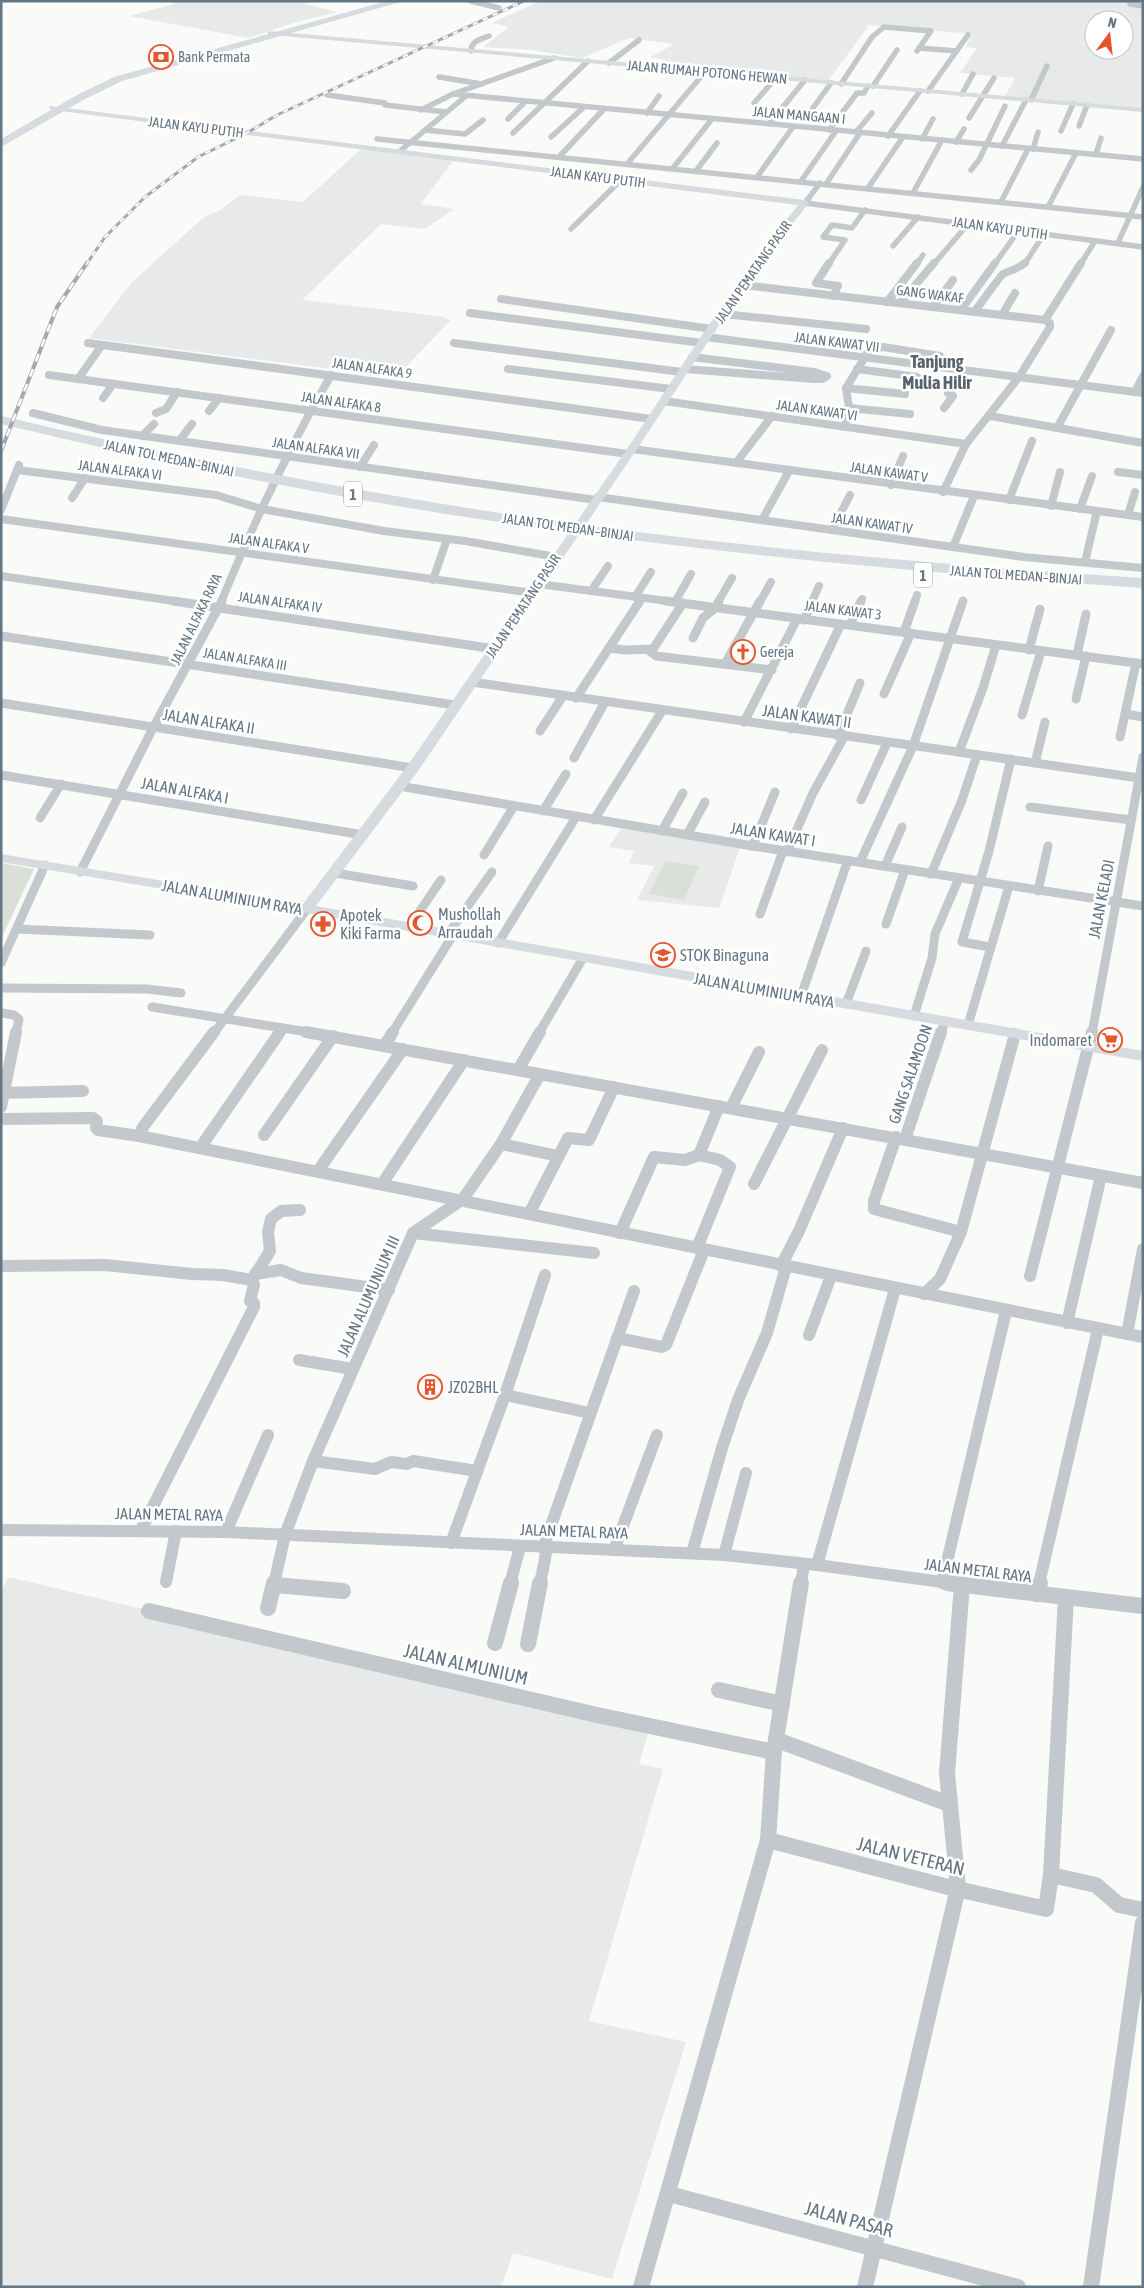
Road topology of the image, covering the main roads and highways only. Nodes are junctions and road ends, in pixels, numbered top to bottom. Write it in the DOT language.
graph roads {
  1 [pos="391,1"];
  2 [pos="399,1"];
  3 [pos="273,34"];
  4 [pos="56,108"];
  5 [pos="1,139"];
  6 [pos="1,144"];
  7 [pos="1,420"];
  8 [pos="1,429"];
  9 [pos="707,550"];
  10 [pos="785,563"];
  11 [pos="1143,583"];
  12 [pos="1143,591"];
  13 [pos="1143,598"];
  1 -- 3 [label="highway"];
  2 -- 3 [label="highway"];
  3 -- 4 [label="highway"];
  4 -- 5 [label="highway"];
  4 -- 6 [label="highway"];
  7 -- 9 [label="highway, JALAN TOL MEDAN–BINJAI / 1"];
  8 -- 9 [label="highway, JALAN TOL MEDAN–BINJAI / 1"];
  9 -- 10 [label="highway, JALAN TOL MEDAN–BINJAI / 1"];
  9 -- 11 [label="highway, JALAN TOL MEDAN–BINJAI / 1"];
  10 -- 12 [label="highway, JALAN TOL MEDAN–BINJAI / 1"];
  10 -- 13 [label="highway"];
}
